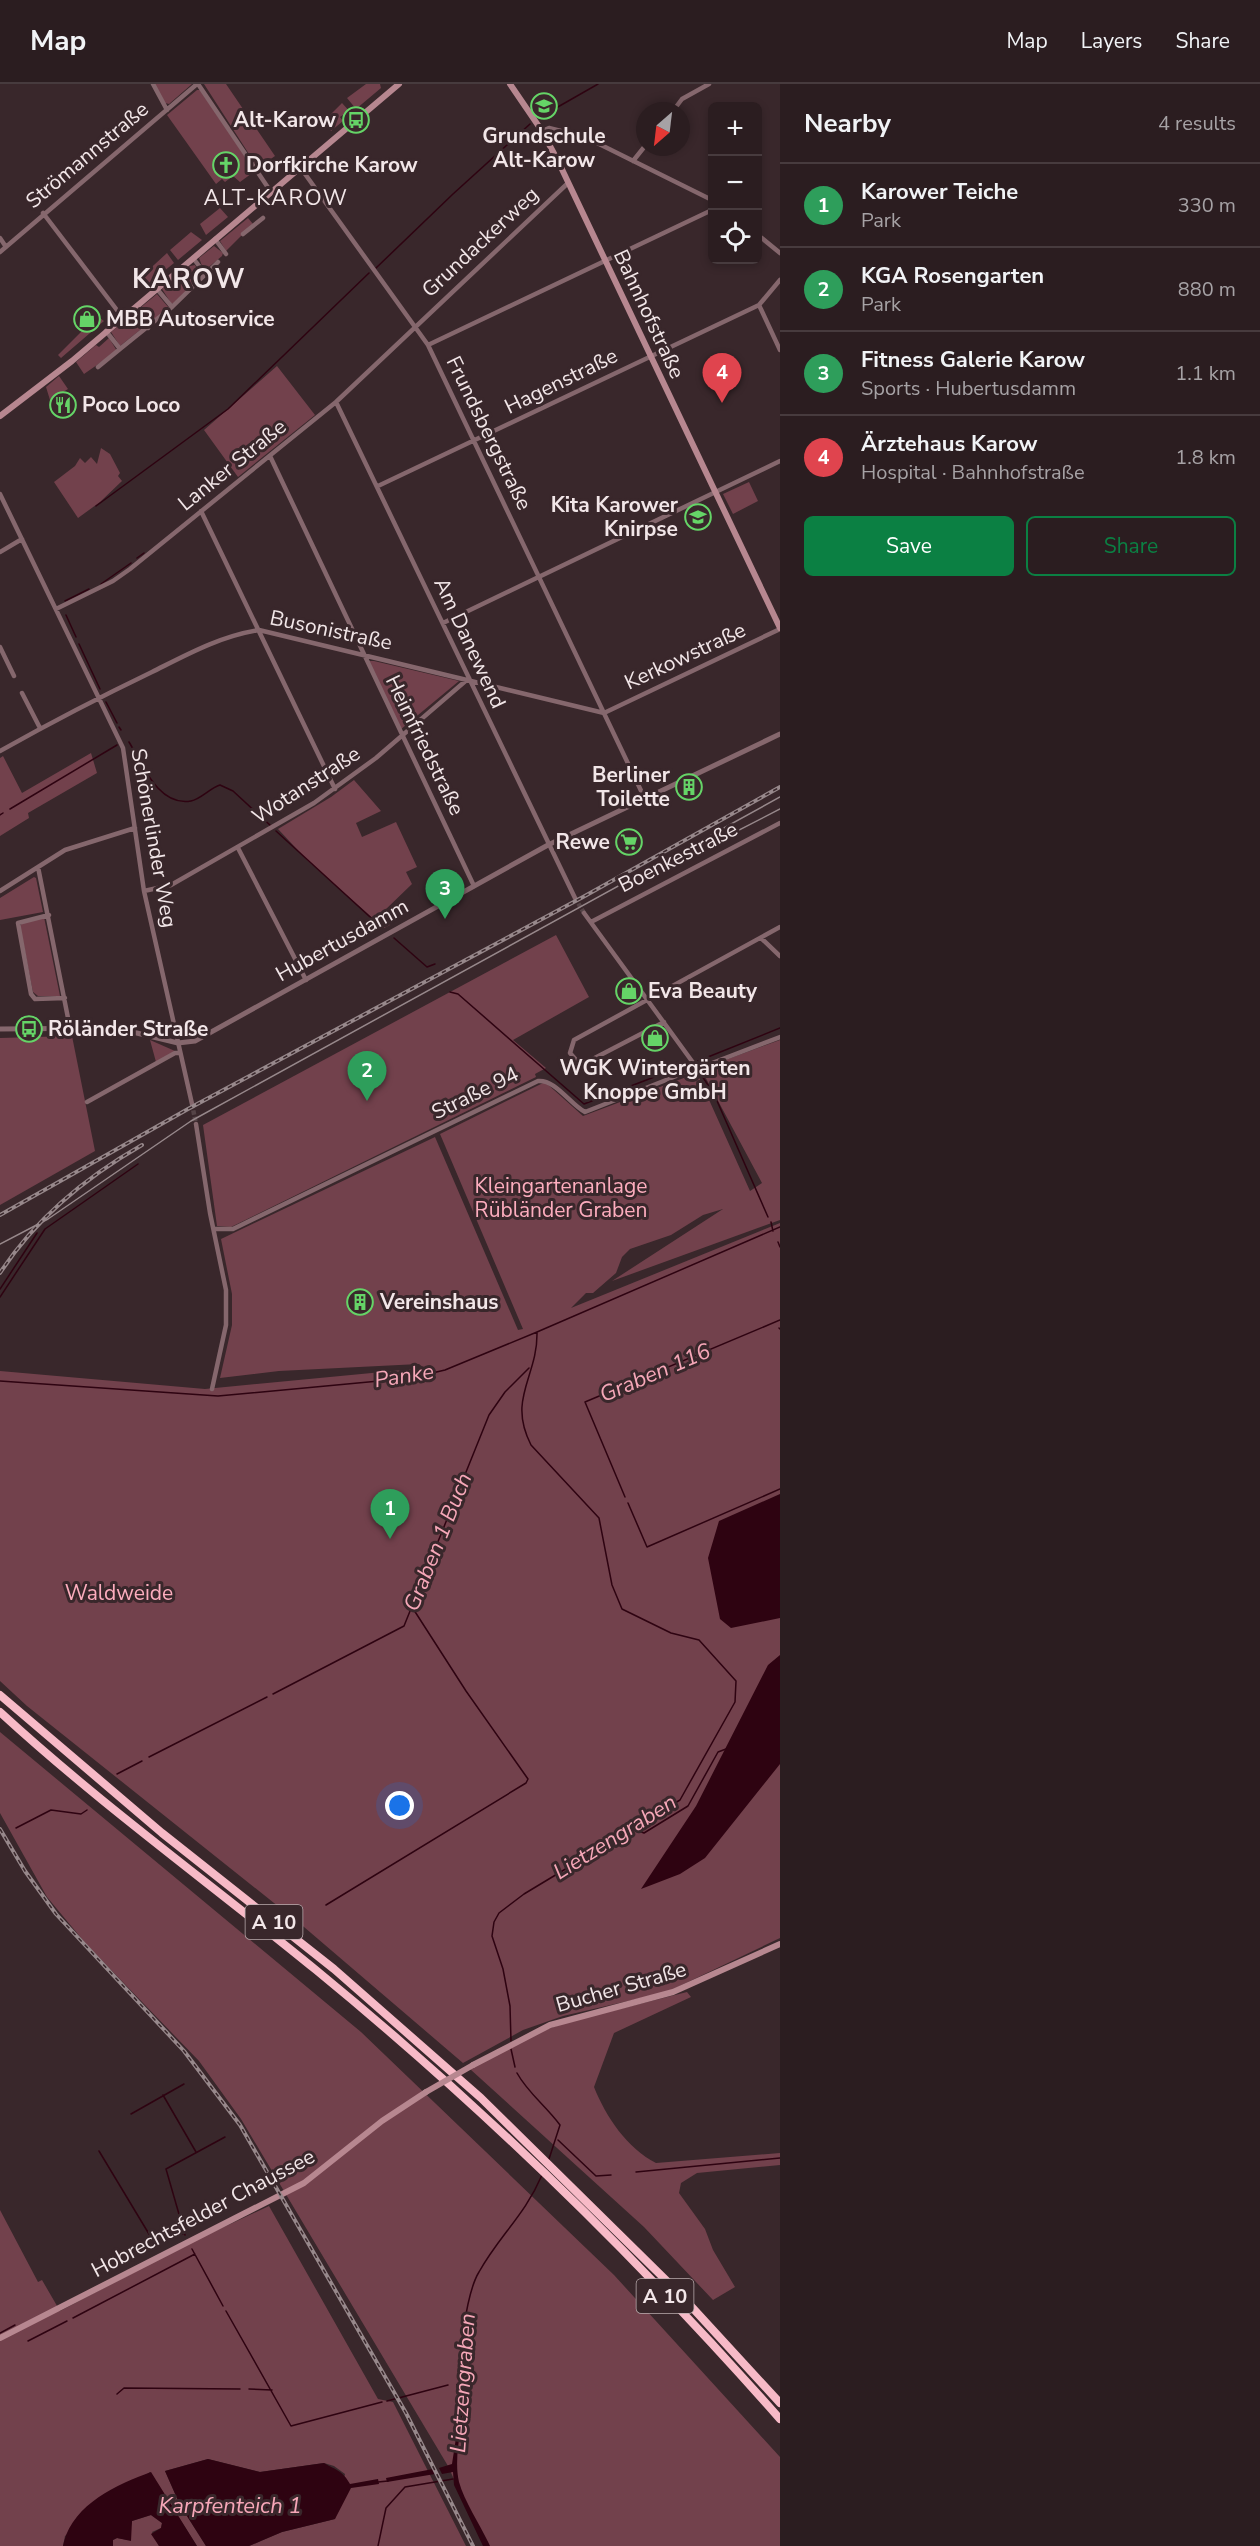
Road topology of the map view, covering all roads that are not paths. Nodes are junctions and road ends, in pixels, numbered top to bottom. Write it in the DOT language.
graph roads {
  1 [pos="153,84"];
  2 [pos="197,84"];
  3 [pos="399,84"];
  4 [pos="510,84"];
  5 [pos="709,84"];
  6 [pos="680,102"];
  7 [pos="167,110"];
  8 [pos="542,131"];
  9 [pos="637,156"];
  10 [pos="633,161"];
  11 [pos="300,167"];
  12 [pos="568,183"];
  13 [pos="271,192"];
  14 [pos="708,198"];
  15 [pos="247,212"];
  16 [pos="708,212"];
  17 [pos="43,213"];
  18 [pos="263,218"];
  19 [pos="257,223"];
  20 [pos="243,234"];
  21 [pos="0,238"];
  22 [pos="762,238"];
  23 [pos="214,239"];
  24 [pos="6,247"];
  25 [pos="0,252"];
  26 [pos="780,253"];
  27 [pos="226,254"];
  28 [pos="193,258"];
  29 [pos="605,261"];
  30 [pos="218,262"];
  31 [pos="206,275"];
  32 [pos="780,280"];
  33 [pos="157,289"];
  34 [pos="759,305"];
  35 [pos="172,307"];
  36 [pos="135,308"];
  37 [pos="123,318"];
  38 [pos="415,326"];
  39 [pos="148,328"];
  40 [pos="106,331"];
  41 [pos="428,345"];
  42 [pos="120,350"];
  43 [pos="780,350"];
  44 [pos="650,356"];
  45 [pos="98,367"];
  46 [pos="336,402"];
  47 [pos="0,416"];
  48 [pos="475,440"];
  49 [pos="270,456"];
  50 [pos="780,461"];
  51 [pos="378,486"];
  52 [pos="715,492"];
  53 [pos="0,494"];
  54 [pos="201,511"];
  55 [pos="22,539"];
  56 [pos="0,552"];
  57 [pos="540,576"];
  58 [pos="56,609"];
  59 [pos="443,622"];
  60 [pos="780,629"];
  61 [pos="259,630"];
  62 [pos="1,651"];
  63 [pos="362,653"];
  64 [pos="14,676"];
  65 [pos="469,678"];
  66 [pos="22,693"];
  67 [pos="99,697"];
  68 [pos="604,712"];
  69 [pos="40,728"];
  70 [pos="780,734"];
  71 [pos="402,736"];
  72 [pos="0,751"];
  73 [pos="335,789"];
  74 [pos="645,799"];
  75 [pos="780,823"];
  76 [pos="135,828"];
  77 [pos="548,845"];
  78 [pos="238,848"];
  79 [pos="38,867"];
  80 [pos="474,886"];
  81 [pos="0,891"];
  82 [pos="144,891"];
  83 [pos="575,898"];
  84 [pos="584,913"];
  85 [pos="49,915"];
  86 [pos="591,921"];
  87 [pos="780,927"];
  88 [pos="761,938"];
  89 [pos="780,956"];
  90 [pos="306,980"];
  91 [pos="65,998"];
  92 [pos="649,1000"];
  93 [pos="664,1022"];
  94 [pos="70,1028"];
  95 [pos="0,1029"];
  96 [pos="780,1037"];
  97 [pos="178,1043"];
  98 [pos="180,1053"];
  99 [pos="694,1064"];
  100 [pos="87,1102"];
  101 [pos="192,1104"];
  102 [pos="196,1124"];
  103 [pos="214,1229"];
  104 [pos="212,1389"];
  105 [pos="0,1695"];
  106 [pos="0,1712"];
  107 [pos="780,1944"];
  108 [pos="473,2065"];
  109 [pos="0,2338"];
  110 [pos="780,2403"];
  111 [pos="780,2419"];
  1 -- 7 [label="street"];
  2 -- 7 [label="street, Strömannstraße"];
  2 -- 13 [label="street"];
  3 -- 11 [label="main road"];
  4 -- 8 [label="main road, Bahnhofstraße"];
  5 -- 6 [label="street"];
  7 -- 17 [label="street, Strömannstraße"];
  8 -- 10 [label="street"];
  8 -- 12 [label="main road, Bahnhofstraße"];
  9 -- 10 [label="street"];
  10 -- 14 [label="street"];
  11 -- 13 [label="main road"];
  11 -- 38 [label="street, Frundsbergstraße"];
  12 -- 29 [label="main road, Bahnhofstraße"];
  12 -- 38 [label="street, Grundackerweg"];
  13 -- 15 [label="main road"];
  15 -- 19 [label="street"];
  15 -- 23 [label="main road"];
  16 -- 29 [label="street"];
  17 -- 24 [label="street, Strömannstraße"];
  17 -- 37 [label="street"];
  18 -- 19 [label="street"];
  19 -- 20 [label="street"];
  21 -- 24 [label="street"];
  22 -- 26 [label="street"];
  23 -- 27 [label="street"];
  23 -- 28 [label="main road"];
  24 -- 25 [label="street, Strömannstraße"];
  28 -- 31 [label="street"];
  28 -- 33 [label="main road"];
  29 -- 41 [label="street"];
  29 -- 44 [label="main road, Bahnhofstraße"];
  30 -- 31 [label="street"];
  31 -- 35 [label="street"];
  32 -- 34 [label="street"];
  33 -- 35 [label="street"];
  33 -- 36 [label="main road"];
  34 -- 43 [label="street"];
  34 -- 44 [label="street, Hagenstraße"];
  35 -- 39 [label="street"];
  36 -- 37 [label="main road"];
  36 -- 39 [label="street"];
  37 -- 40 [label="main road"];
  38 -- 41 [label="street, Frundsbergstraße"];
  38 -- 46 [label="street, Lanker Straße"];
  39 -- 42 [label="street"];
  40 -- 42 [label="street"];
  40 -- 47 [label="main road"];
  41 -- 48 [label="street, Frundsbergstraße"];
  42 -- 45 [label="street"];
  44 -- 48 [label="street, Hagenstraße"];
  44 -- 52 [label="main road, Bahnhofstraße"];
  46 -- 49 [label="street, Lanker Straße"];
  46 -- 51 [label="street, Am Danewend"];
  48 -- 51 [label="street, Hagenstraße"];
  48 -- 57 [label="street, Frundsbergstraße"];
  49 -- 54 [label="street, Lanker Straße"];
  49 -- 63 [label="street, Heimfriedstraße"];
  50 -- 52 [label="street"];
  51 -- 59 [label="street, Am Danewend"];
  52 -- 57 [label="street"];
  52 -- 60 [label="main road, Bahnhofstraße"];
  53 -- 55 [label="street, Schönerlinder Weg"];
  54 -- 58 [label="street, Lanker Straße"];
  54 -- 61 [label="street"];
  55 -- 56 [label="street"];
  55 -- 58 [label="street, Schönerlinder Weg"];
  57 -- 59 [label="street"];
  57 -- 68 [label="street, Frundsbergstraße"];
  58 -- 67 [label="street, Schönerlinder Weg"];
  59 -- 65 [label="street, Am Danewend"];
  60 -- 68 [label="street, Kerkowstraße"];
  61 -- 63 [label="street, Busonistraße"];
  61 -- 67 [label="street, Busonistraße"];
  61 -- 73 [label="street"];
  62 -- 64 [label="street"];
  63 -- 65 [label="street, Busonistraße"];
  63 -- 71 [label="street, Heimfriedstraße"];
  65 -- 68 [label="street, Busonistraße"];
  65 -- 71 [label="street, Wotanstraße"];
  65 -- 77 [label="street, Am Danewend"];
  66 -- 69 [label="street"];
  67 -- 69 [label="street, Busonistraße"];
  67 -- 76 [label="street, Schönerlinder Weg"];
  68 -- 74 [label="street, Frundsbergstraße"];
  69 -- 72 [label="street, Busonistraße"];
  70 -- 74 [label="street, Hubertusdamm"];
  71 -- 73 [label="street, Wotanstraße"];
  71 -- 80 [label="street, Heimfriedstraße"];
  73 -- 78 [label="street, Wotanstraße"];
  74 -- 77 [label="street, Hubertusdamm"];
  75 -- 86 [label="street, Boenkestraße"];
  76 -- 79 [label="street"];
  76 -- 82 [label="street, Schönerlinder Weg"];
  77 -- 80 [label="street, Hubertusdamm"];
  77 -- 83 [label="street, Am Danewend"];
  78 -- 82 [label="street, Wotanstraße"];
  78 -- 90 [label="street"];
  79 -- 81 [label="street"];
  79 -- 85 [label="street"];
  80 -- 90 [label="street, Hubertusdamm"];
  82 -- 97 [label="street, Schönerlinder Weg"];
  84 -- 86 [label="street"];
  85 -- 91 [label="street"];
  85 -- 91 [label="street"];
  86 -- 92 [label="street"];
  87 -- 88 [label="street"];
  88 -- 89 [label="street"];
  88 -- 92 [label="street"];
  90 -- 97 [label="street, Hubertusdamm"];
  91 -- 94 [label="street"];
  92 -- 93 [label="street"];
  92 -- 93 [label="street"];
  93 -- 99 [label="street"];
  94 -- 95 [label="street"];
  94 -- 97 [label="street"];
  96 -- 99 [label="street, Straße 94"];
  97 -- 98 [label="street, Schönerlinder Weg"];
  98 -- 100 [label="street"];
  98 -- 101 [label="street, Schönerlinder Weg"];
  99 -- 103 [label="street, Straße 94"];
  102 -- 103 [label="street"];
  103 -- 104 [label="street"];
  105 -- 110 [label="highway, A 10"];
  106 -- 111 [label="highway, A 10"];
  107 -- 108 [label="main road, Bucher Straße"];
  108 -- 109 [label="main road, Hobrechtsfelder Chaussee, bridge"];
}
